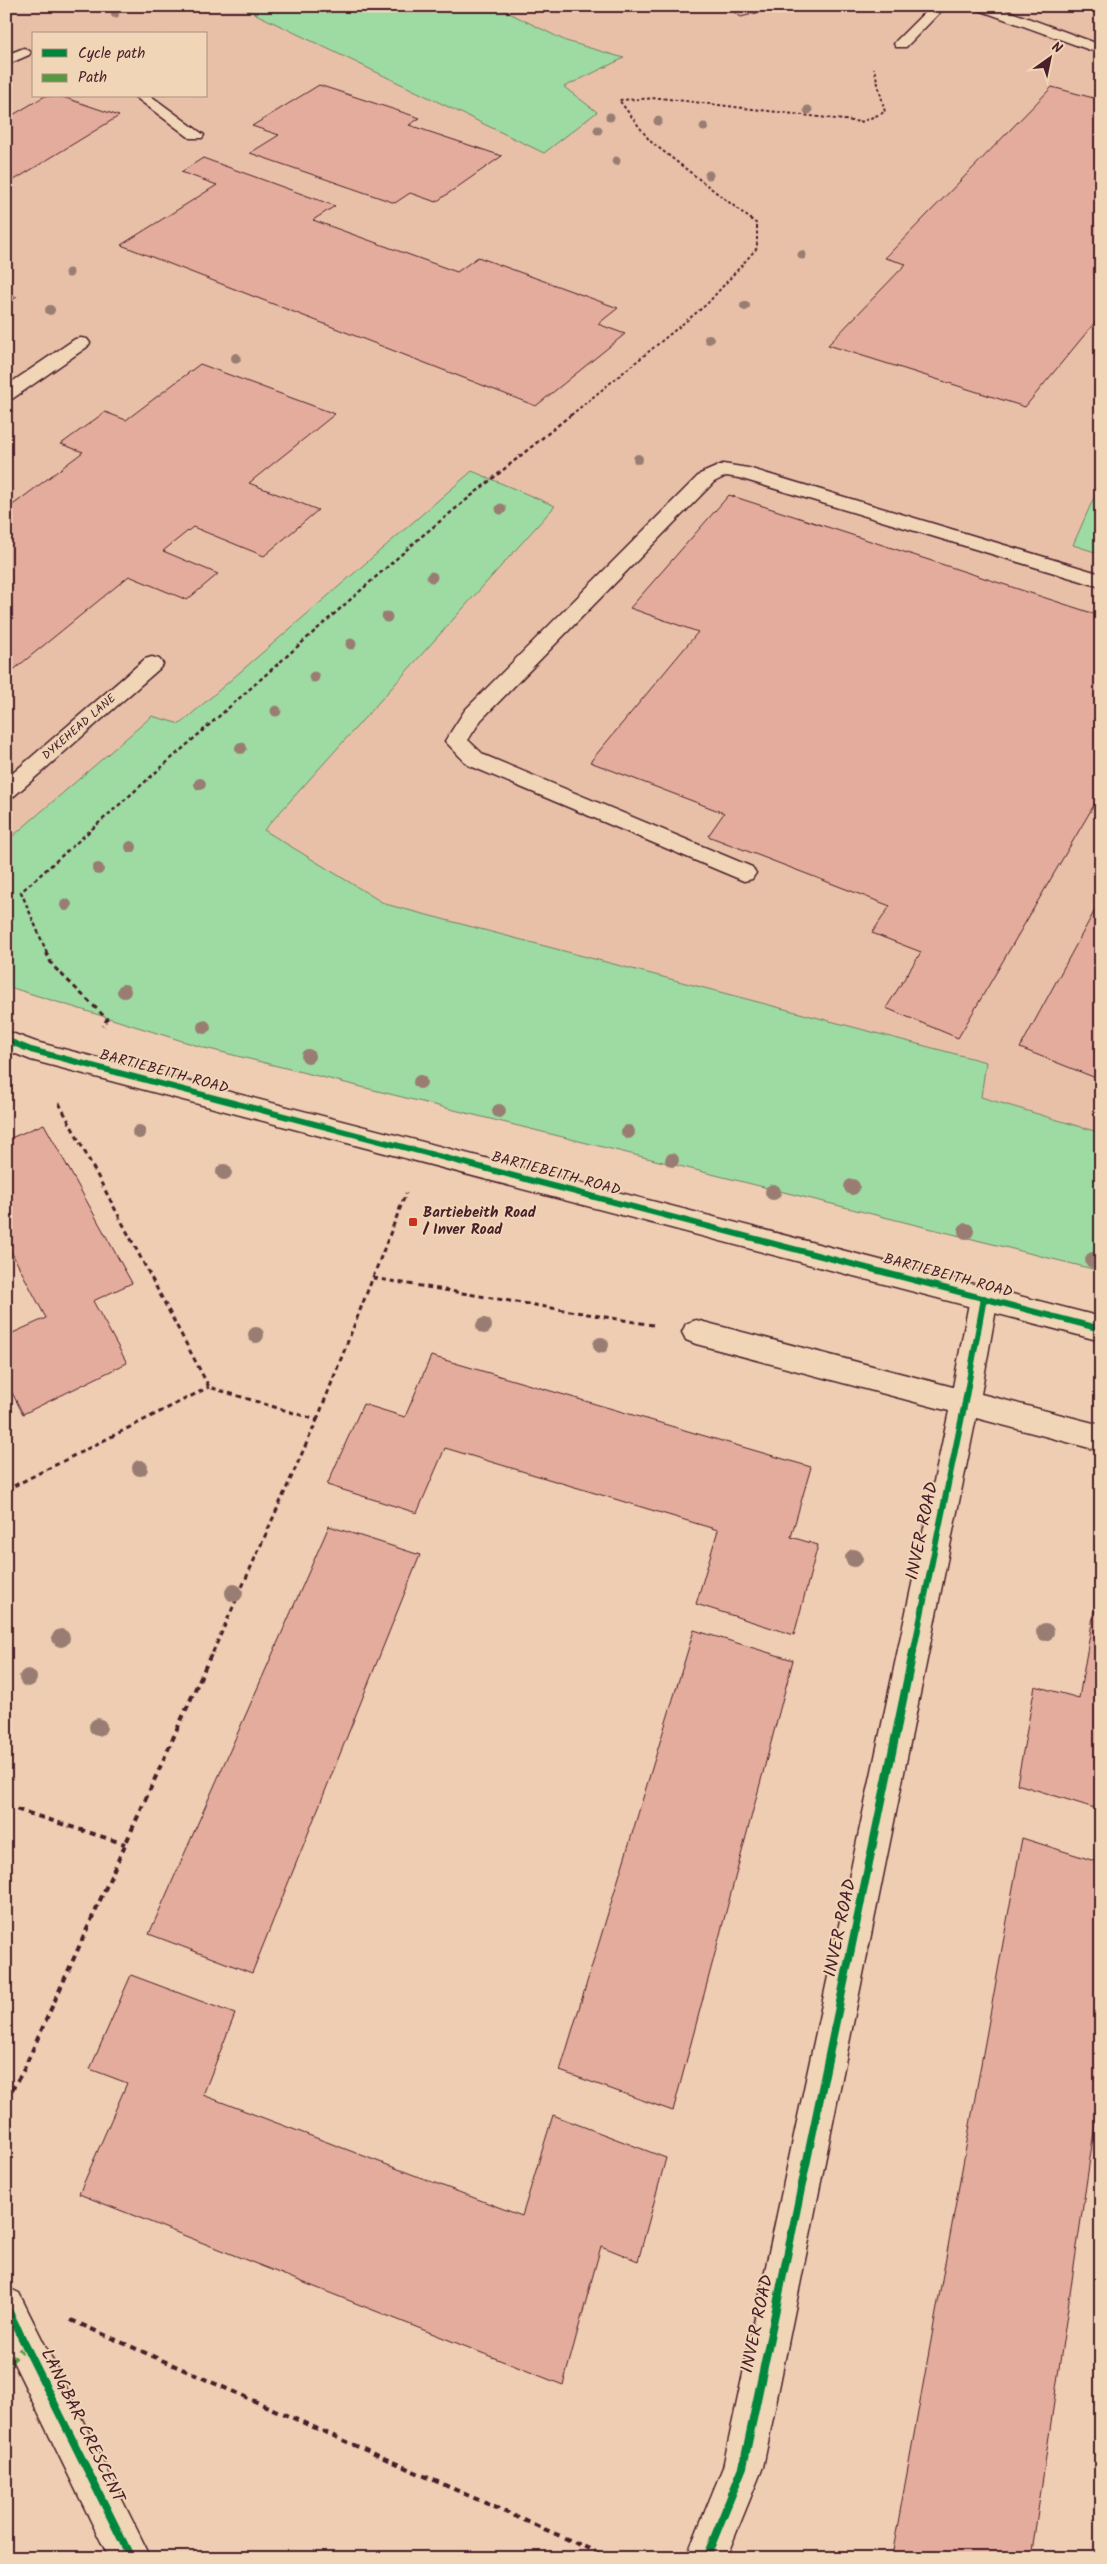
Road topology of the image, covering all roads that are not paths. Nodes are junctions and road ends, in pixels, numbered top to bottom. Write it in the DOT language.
graph roads {
  1 [pos="939,6"];
  2 [pos="981,6"];
  3 [pos="900,44"];
  4 [pos="6,46"];
  5 [pos="1101,50"];
  6 [pos="29,53"];
  7 [pos="6,61"];
  8 [pos="144,98"];
  9 [pos="196,135"];
  10 [pos="81,343"];
  11 [pos="6,395"];
  12 [pos="1101,581"];
  13 [pos="152,664"];
  14 [pos="6,791"];
  15 [pos="744,873"];
  16 [pos="6,1040"];
  17 [pos="984,1298"];
  18 [pos="1101,1329"];
  19 [pos="696,1332"];
  20 [pos="966,1402"];
  21 [pos="1101,1438"];
  22 [pos="6,2306"];
  23 [pos="131,2558"];
  24 [pos="706,2558"];
  1 -- 3 [label="street"];
  2 -- 5 [label="street"];
  4 -- 6 [label="street"];
  6 -- 7 [label="street"];
  8 -- 9 [label="street"];
  10 -- 11 [label="street"];
  12 -- 15 [label="street"];
  13 -- 14 [label="street, DYKEHEAD LANE"];
  16 -- 17 [label="street, BARTIEBEITH ROAD"];
  17 -- 18 [label="street, BARTIEBEITH ROAD"];
  17 -- 20 [label="street, INVER ROAD"];
  19 -- 20 [label="street"];
  20 -- 21 [label="street"];
  20 -- 24 [label="street, INVER ROAD"];
  22 -- 23 [label="street, LANGBAR CRESCENT"];
}
